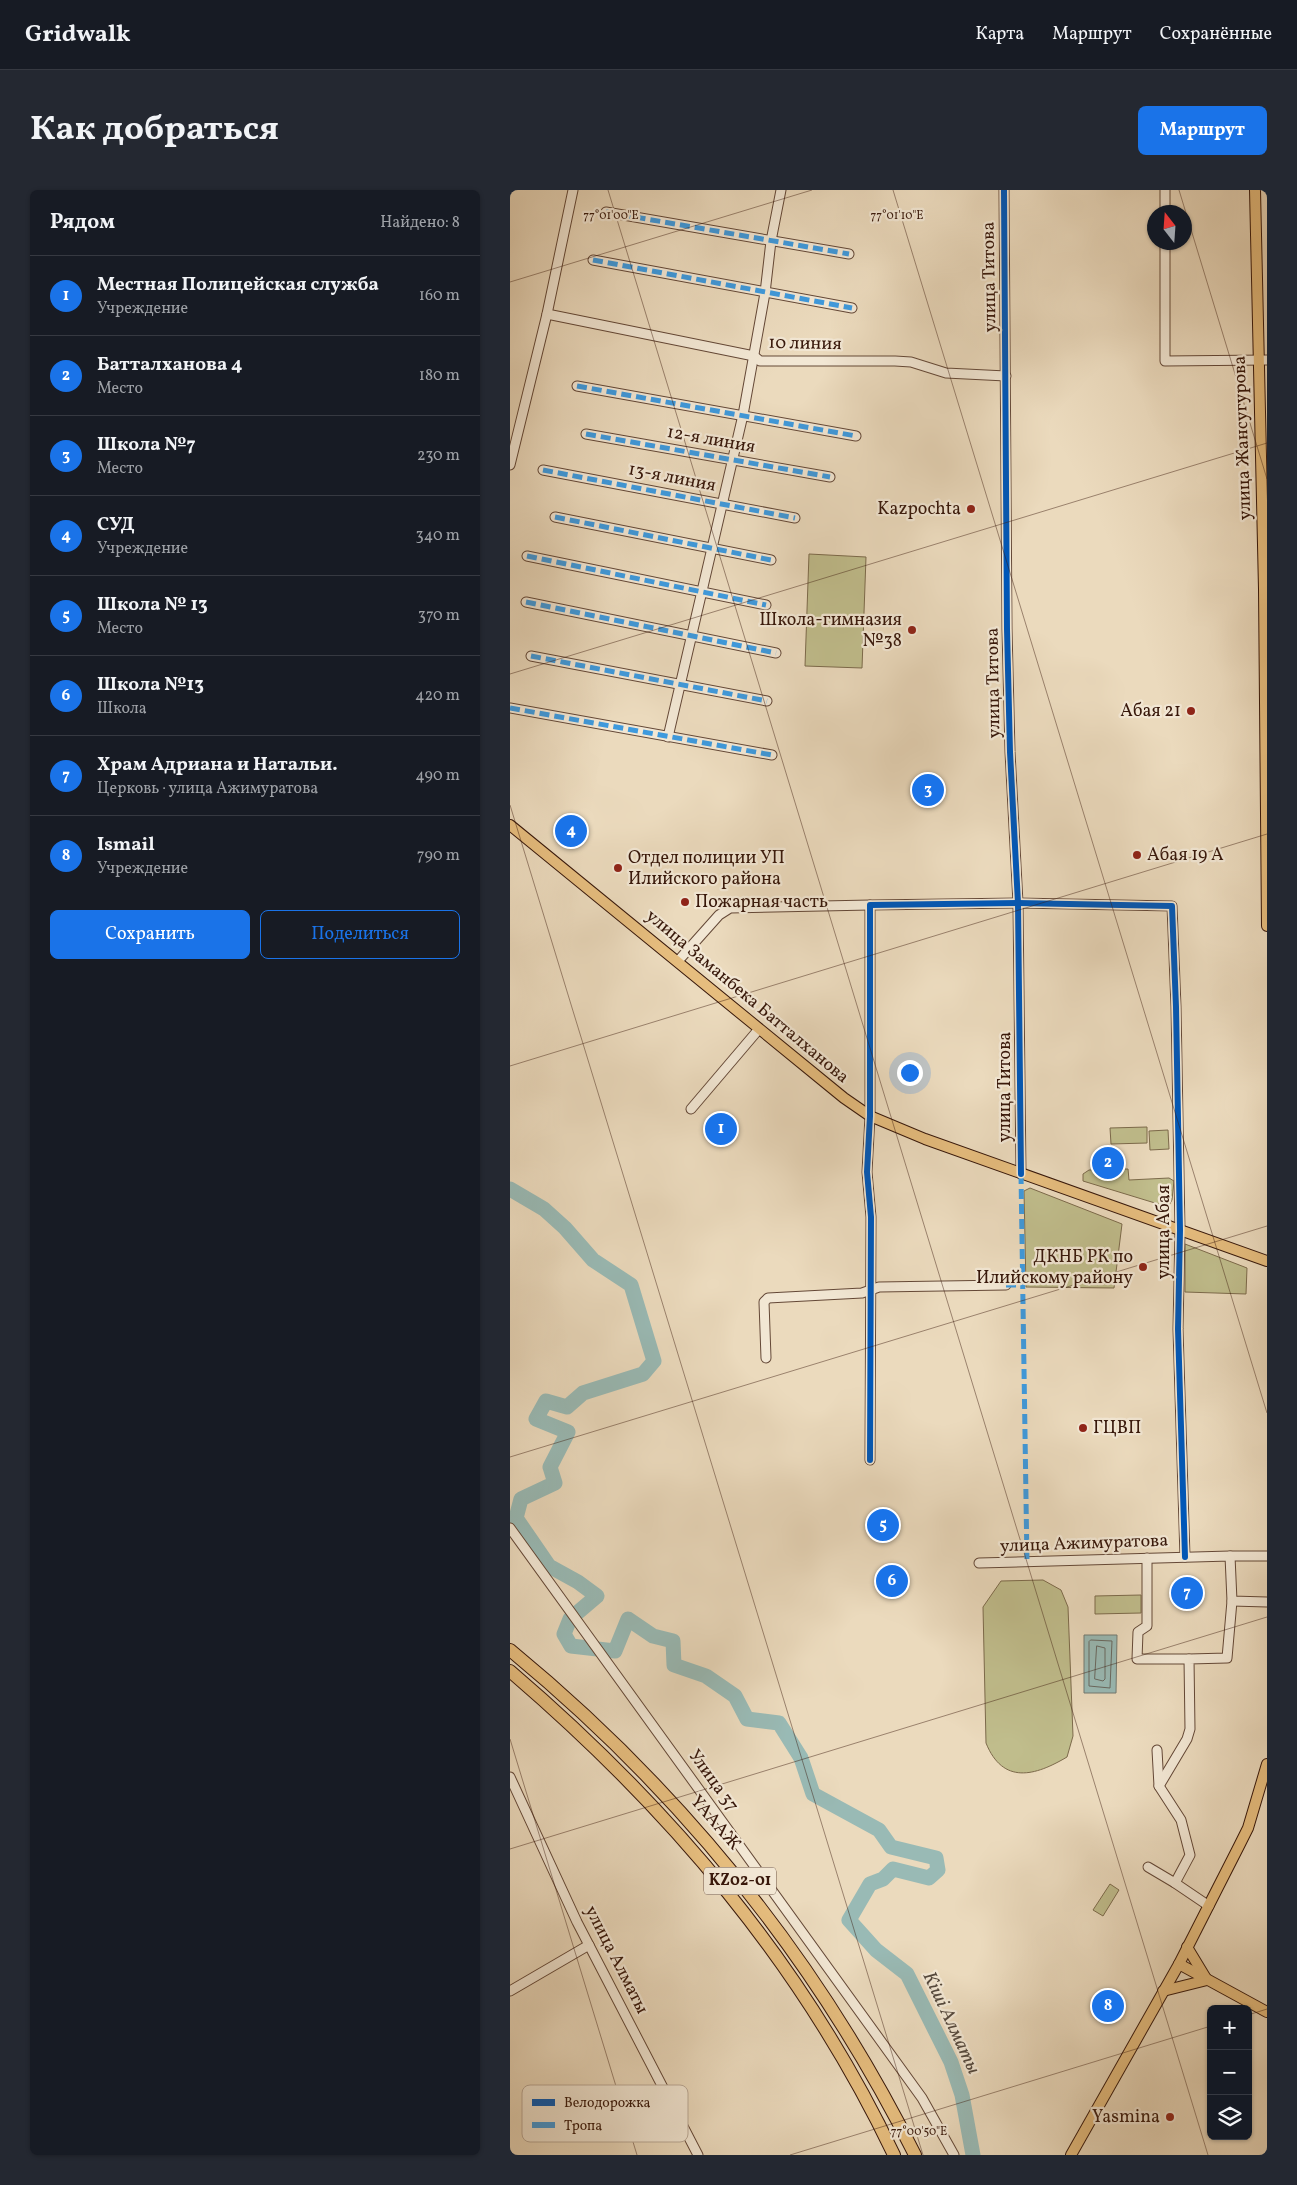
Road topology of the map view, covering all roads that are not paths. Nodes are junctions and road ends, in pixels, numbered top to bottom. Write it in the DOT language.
graph roads {
  1 [pos="573,190"];
  2 [pos="781,190"];
  3 [pos="1004,190"];
  4 [pos="1165,190"];
  5 [pos="1255,190"];
  6 [pos="1165,205"];
  7 [pos="606,212"];
  8 [pos="771,241"];
  9 [pos="1165,250"];
  10 [pos="849,254"];
  11 [pos="594,260"];
  12 [pos="765,294"];
  13 [pos="852,308"];
  14 [pos="546,314"];
  15 [pos="754,356"];
  16 [pos="1262,360"];
  17 [pos="1006,376"];
  18 [pos="578,386"];
  19 [pos="744,415"];
  20 [pos="586,434"];
  21 [pos="856,436"];
  22 [pos="733,461"];
  23 [pos="510,465"];
  24 [pos="542,470"];
  25 [pos="830,477"];
  26 [pos="722,504"];
  27 [pos="555,518"];
  28 [pos="795,518"];
  29 [pos="712,549"];
  30 [pos="527,556"];
  31 [pos="771,560"];
  32 [pos="1265,589"];
  33 [pos="701,592"];
  34 [pos="526,602"];
  35 [pos="766,605"];
  36 [pos="690,637"];
  37 [pos="776,653"];
  38 [pos="531,656"];
  39 [pos="680,684"];
  40 [pos="766,701"];
  41 [pos="510,708"];
  42 [pos="668,737"];
  43 [pos="772,755"];
  44 [pos="510,824"];
  45 [pos="1267,901"];
  46 [pos="1018,903"];
  47 [pos="870,905"];
  48 [pos="1267,926"];
  49 [pos="678,961"];
  50 [pos="759,1029"];
  51 [pos="692,1110"];
  52 [pos="870,1116"];
  53 [pos="1020,1174"];
  54 [pos="1180,1230"];
  55 [pos="1267,1261"];
  56 [pos="1006,1286"];
  57 [pos="870,1290"];
  58 [pos="766,1358"];
  59 [pos="870,1460"];
  60 [pos="510,1528"];
  61 [pos="1230,1556"];
  62 [pos="1267,1556"];
  63 [pos="1185,1557"];
  64 [pos="1147,1558"];
  65 [pos="979,1564"];
  66 [pos="1232,1601"];
  67 [pos="1267,1602"];
  68 [pos="510,1650"];
  69 [pos="1189,1659"];
  70 [pos="510,1671"];
  71 [pos="1157,1750"];
  72 [pos="1267,1764"];
  73 [pos="510,1777"];
  74 [pos="1159,1786"];
  75 [pos="1148,1867"];
  76 [pos="1175,1883"];
  77 [pos="1209,1906"];
  78 [pos="589,1945"];
  79 [pos="1187,1947"];
  80 [pos="1179,1964"];
  81 [pos="1207,1980"];
  82 [pos="510,1991"];
  83 [pos="1163,1991"];
  84 [pos="1267,2012"];
  85 [pos="662,2085"];
  86 [pos="688,2136"];
  87 [pos="698,2155"];
  88 [pos="894,2155"];
  89 [pos="915,2155"];
  90 [pos="954,2155"];
  91 [pos="1071,2155"];
  1 -- 14 [label="street"];
  2 -- 8 [label="street"];
  3 -- 17 [label="street, улица Титова"];
  4 -- 6 [label="street"];
  5 -- 16 [label="main road, улица Жансугурова"];
  7 -- 8 [label="street"];
  8 -- 10 [label="street"];
  8 -- 12 [label="street"];
  9 -- 16 [label="street"];
  11 -- 12 [label="street"];
  12 -- 13 [label="street"];
  12 -- 15 [label="street"];
  14 -- 15 [label="street, 10 линия"];
  14 -- 23 [label="street"];
  15 -- 17 [label="street, 10 линия"];
  15 -- 19 [label="street"];
  16 -- 32 [label="main road, улица Жансугурова"];
  17 -- 46 [label="street, улица Титова"];
  18 -- 19 [label="street"];
  19 -- 21 [label="street"];
  19 -- 22 [label="street"];
  20 -- 22 [label="street, 12-я линия"];
  22 -- 25 [label="street, 12-я линия"];
  22 -- 26 [label="street"];
  24 -- 26 [label="street, 13-я линия"];
  26 -- 28 [label="street, 13-я линия"];
  26 -- 29 [label="street"];
  27 -- 29 [label="street"];
  29 -- 31 [label="street"];
  29 -- 33 [label="street"];
  30 -- 33 [label="street"];
  32 -- 45 [label="main road, улица Жансугурова"];
  33 -- 35 [label="street"];
  33 -- 36 [label="street"];
  34 -- 36 [label="street"];
  36 -- 37 [label="street"];
  36 -- 39 [label="street"];
  38 -- 39 [label="street"];
  39 -- 40 [label="street"];
  39 -- 42 [label="street"];
  41 -- 42 [label="street"];
  42 -- 43 [label="street"];
  44 -- 49 [label="main road, улица Заманбека Батталханова"];
  45 -- 48 [label="main road, улица Жансугурова"];
  46 -- 47 [label="street"];
  46 -- 53 [label="street, улица Титова"];
  46 -- 54 [label="street, улица Абая"];
  47 -- 49 [label="street"];
  47 -- 52 [label="street"];
  49 -- 50 [label="main road, улица Заманбека Батталханова"];
  50 -- 51 [label="street"];
  50 -- 52 [label="main road, улица Заманбека Батталханова"];
  52 -- 53 [label="main road, улица Заманбека Батталханова"];
  52 -- 57 [label="street"];
  53 -- 54 [label="main road, улица Заманбека Батталханова"];
  54 -- 55 [label="main road, улица Заманбека Батталханова"];
  54 -- 63 [label="street, улица Абая"];
  56 -- 57 [label="street"];
  57 -- 58 [label="street"];
  57 -- 59 [label="street"];
  60 -- 90 [label="street, Улица 37"];
  61 -- 62 [label="street, улица Ажимуратова"];
  61 -- 63 [label="street, улица Ажимуратова"];
  61 -- 66 [label="street"];
  63 -- 64 [label="street, улица Ажимуратова"];
  64 -- 65 [label="street, улица Ажимуратова"];
  64 -- 69 [label="street"];
  66 -- 67 [label="street"];
  66 -- 69 [label="street"];
  68 -- 89 [label="highway, ҮАААЖ / KZ02-01"];
  69 -- 74 [label="street"];
  70 -- 88 [label="highway, ҮАААЖ / KZ02-01"];
  71 -- 74 [label="street"];
  72 -- 77 [label="main road"];
  73 -- 78 [label="street, улица Алматы"];
  74 -- 76 [label="street"];
  75 -- 76 [label="street"];
  76 -- 77 [label="street"];
  77 -- 79 [label="main road"];
  78 -- 82 [label="street"];
  78 -- 85 [label="street, улица Алматы"];
  79 -- 80 [label="main road"];
  79 -- 81 [label="main road"];
  80 -- 81 [label="main road"];
  80 -- 83 [label="main road"];
  81 -- 83 [label="main road"];
  81 -- 84 [label="main road"];
  83 -- 91 [label="main road"];
  86 -- 87 [label="street, улица Алматы"];
}
